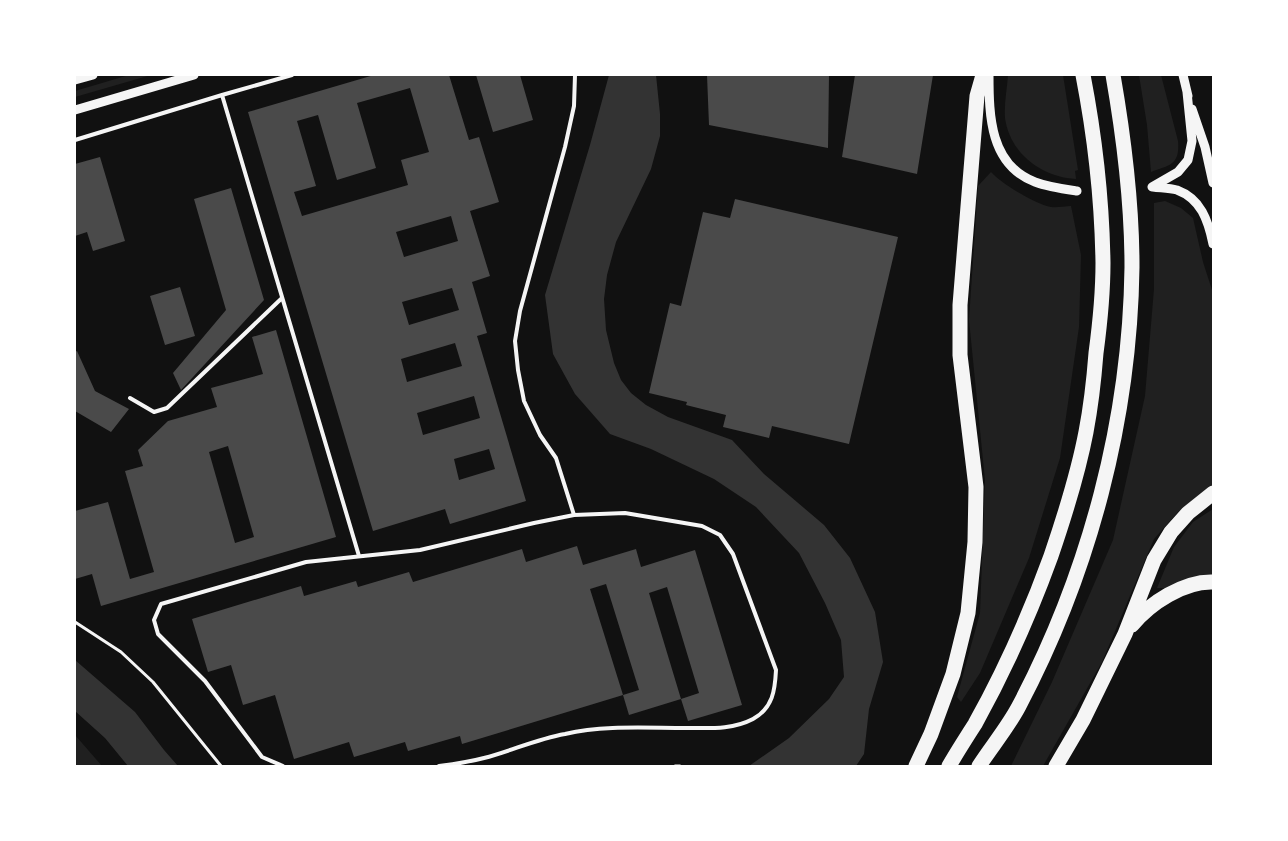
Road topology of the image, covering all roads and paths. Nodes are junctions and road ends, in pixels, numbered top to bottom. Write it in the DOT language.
graph roads {
  1 [pos="93,75"];
  2 [pos="194,75"];
  3 [pos="292,75"];
  4 [pos="575,75"];
  5 [pos="982,75"];
  6 [pos="989,75"];
  7 [pos="1084,75"];
  8 [pos="1113,75"];
  9 [pos="1183,75"];
  10 [pos="75,80"];
  11 [pos="1187,92"];
  12 [pos="222,95"];
  13 [pos="75,110"];
  14 [pos="75,140"];
  15 [pos="1213,183"];
  16 [pos="1077,191"];
  17 [pos="1213,244"];
  18 [pos="282,298"];
  19 [pos="130,398"];
  20 [pos="1213,493"];
  21 [pos="574,515"];
  22 [pos="359,556"];
  23 [pos="1213,582"];
  24 [pos="75,622"];
  25 [pos="1125,634"];
  26 [pos="221,766"];
  27 [pos="283,766"];
  28 [pos="439,766"];
  29 [pos="675,766"];
  30 [pos="680,766"];
  31 [pos="916,766"];
  32 [pos="949,766"];
  33 [pos="979,766"];
  34 [pos="1056,766"];
  1 -- 10 [label="street"];
  2 -- 13 [label="street"];
  3 -- 12 [label="lane"];
  4 -- 21 [label="lane"];
  5 -- 31 [label="highway"];
  6 -- 16 [label="street"];
  7 -- 32 [label="highway"];
  8 -- 33 [label="highway"];
  9 -- 11 [label="street"];
  11 -- 15 [label="street"];
  11 -- 17 [label="street"];
  12 -- 14 [label="lane"];
  12 -- 18 [label="lane"];
  18 -- 19 [label="lane"];
  18 -- 22 [label="lane"];
  20 -- 25 [label="highway"];
  21 -- 22 [label="lane"];
  21 -- 28 [label="lane"];
  22 -- 27 [label="lane"];
  23 -- 25 [label="highway"];
  24 -- 26 [label="path"];
  25 -- 34 [label="highway"];
  29 -- 30 [label="path"];
}
